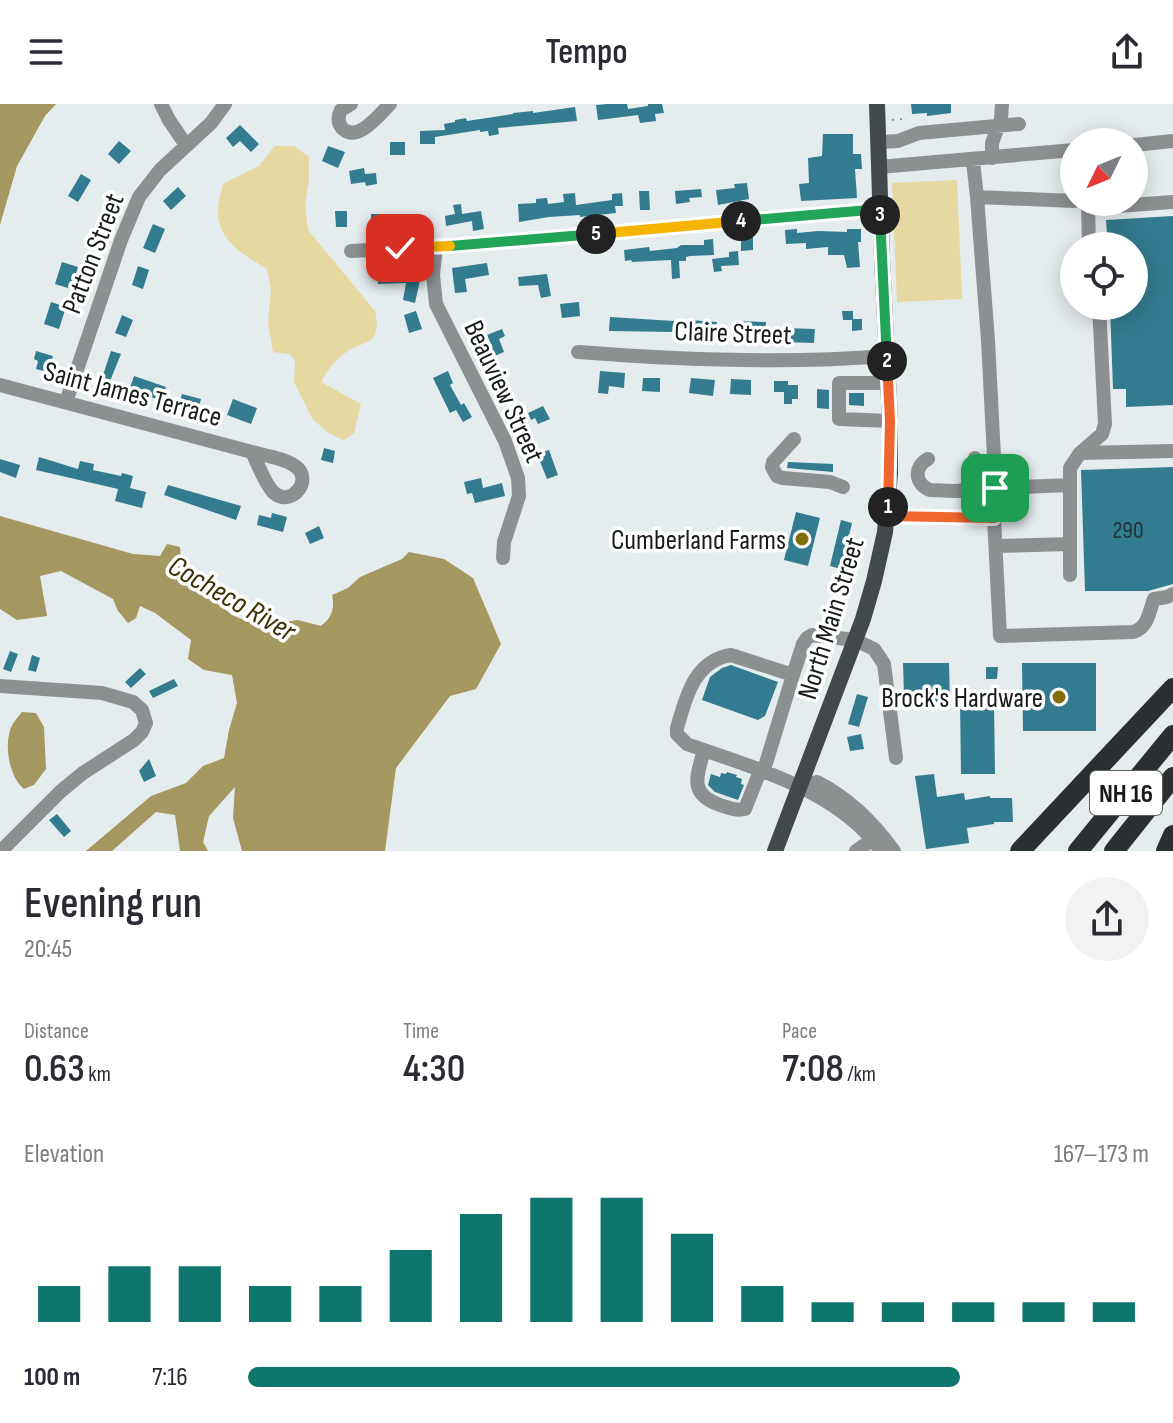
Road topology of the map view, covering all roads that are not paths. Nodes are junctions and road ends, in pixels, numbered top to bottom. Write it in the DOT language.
graph roads {
  1 [pos="161,104"];
  2 [pos="225,104"];
  3 [pos="351,104"];
  4 [pos="390,104"];
  5 [pos="877,104"];
  6 [pos="1002,104"];
  7 [pos="1019,124"];
  8 [pos="998,126"];
  9 [pos="1173,141"];
  10 [pos="879,142"];
  11 [pos="1148,144"];
  12 [pos="186,145"];
  13 [pos="1060,151"];
  14 [pos="992,158"];
  15 [pos="973,161"];
  16 [pos="879,167"];
  17 [pos="977,197"];
  18 [pos="1060,200"];
  19 [pos="1173,202"];
  20 [pos="1148,204"];
  21 [pos="880,209"];
  22 [pos="436,246"];
  23 [pos="351,251"];
  24 [pos="1100,320"];
  25 [pos="578,352"];
  26 [pos="887,356"];
  27 [pos="888,383"];
  28 [pos="0,385"];
  29 [pos="66,402"];
  30 [pos="890,421"];
  31 [pos="794,439"];
  32 [pos="1173,451"];
  33 [pos="252,452"];
  34 [pos="1080,453"];
  35 [pos="975,458"];
  36 [pos="928,459"];
  37 [pos="1070,485"];
  38 [pos="843,487"];
  39 [pos="995,488"];
  40 [pos="887,516"];
  41 [pos="994,518"];
  42 [pos="1070,544"];
  43 [pos="996,546"];
  44 [pos="503,558"];
  45 [pos="1070,575"];
  46 [pos="1173,594"];
  47 [pos="855,640"];
  48 [pos="793,675"];
  49 [pos="0,686"];
  50 [pos="1173,688"];
  51 [pos="1173,735"];
  52 [pos="704,750"];
  53 [pos="896,758"];
  54 [pos="762,772"];
  55 [pos="1173,777"];
  56 [pos="801,787"];
  57 [pos="1173,835"];
  58 [pos="877,845"];
  59 [pos="1,851"];
  60 [pos="775,851"];
  61 [pos="856,851"];
  62 [pos="894,851"];
  63 [pos="1020,851"];
  64 [pos="1078,851"];
  65 [pos="1114,851"];
  66 [pos="1166,851"];
  1 -- 12 [label="street"];
  2 -- 12 [label="street, Patton Street"];
  3 -- 4 [label="street"];
  5 -- 10 [label="main road, North Main Street"];
  6 -- 8 [label="street"];
  7 -- 8 [label="street"];
  8 -- 10 [label="street"];
  8 -- 14 [label="street"];
  9 -- 11 [label="street"];
  10 -- 16 [label="main road, North Main Street"];
  12 -- 29 [label="street, Patton Street"];
  13 -- 14 [label="street"];
  14 -- 15 [label="street"];
  15 -- 16 [label="street"];
  15 -- 17 [label="street"];
  16 -- 21 [label="main road, North Main Street"];
  17 -- 18 [label="street"];
  17 -- 39 [label="street"];
  19 -- 20 [label="street"];
  21 -- 22 [label="street"];
  21 -- 26 [label="main road, North Main Street"];
  22 -- 23 [label="street"];
  22 -- 44 [label="street, Beauview Street"];
  24 -- 34 [label="street"];
  25 -- 26 [label="street, Claire Street"];
  26 -- 27 [label="main road, North Main Street"];
  27 -- 30 [label="main road, North Main Street"];
  27 -- 30 [label="street"];
  28 -- 29 [label="street, Saint James Terrace"];
  29 -- 33 [label="street, Saint James Terrace"];
  30 -- 40 [label="main road, North Main Street"];
  31 -- 38 [label="street"];
  32 -- 34 [label="street"];
  34 -- 37 [label="street"];
  35 -- 36 [label="street"];
  37 -- 39 [label="street"];
  37 -- 42 [label="street"];
  39 -- 41 [label="street"];
  40 -- 41 [label="street"];
  40 -- 47 [label="main road, North Main Street"];
  41 -- 43 [label="street"];
  42 -- 43 [label="street"];
  42 -- 45 [label="street"];
  43 -- 46 [label="street"];
  47 -- 48 [label="street"];
  47 -- 53 [label="street"];
  47 -- 56 [label="main road, North Main Street"];
  48 -- 52 [label="street"];
  48 -- 54 [label="street"];
  49 -- 59 [label="street"];
  50 -- 63 [label="highway"];
  51 -- 64 [label="highway, NH 16"];
  52 -- 54 [label="street"];
  52 -- 54 [label="street"];
  54 -- 56 [label="street"];
  55 -- 65 [label="highway, NH 16"];
  56 -- 58 [label="street"];
  56 -- 60 [label="main road, North Main Street"];
  56 -- 62 [label="street"];
  57 -- 66 [label="highway"];
  58 -- 61 [label="street"];
}
